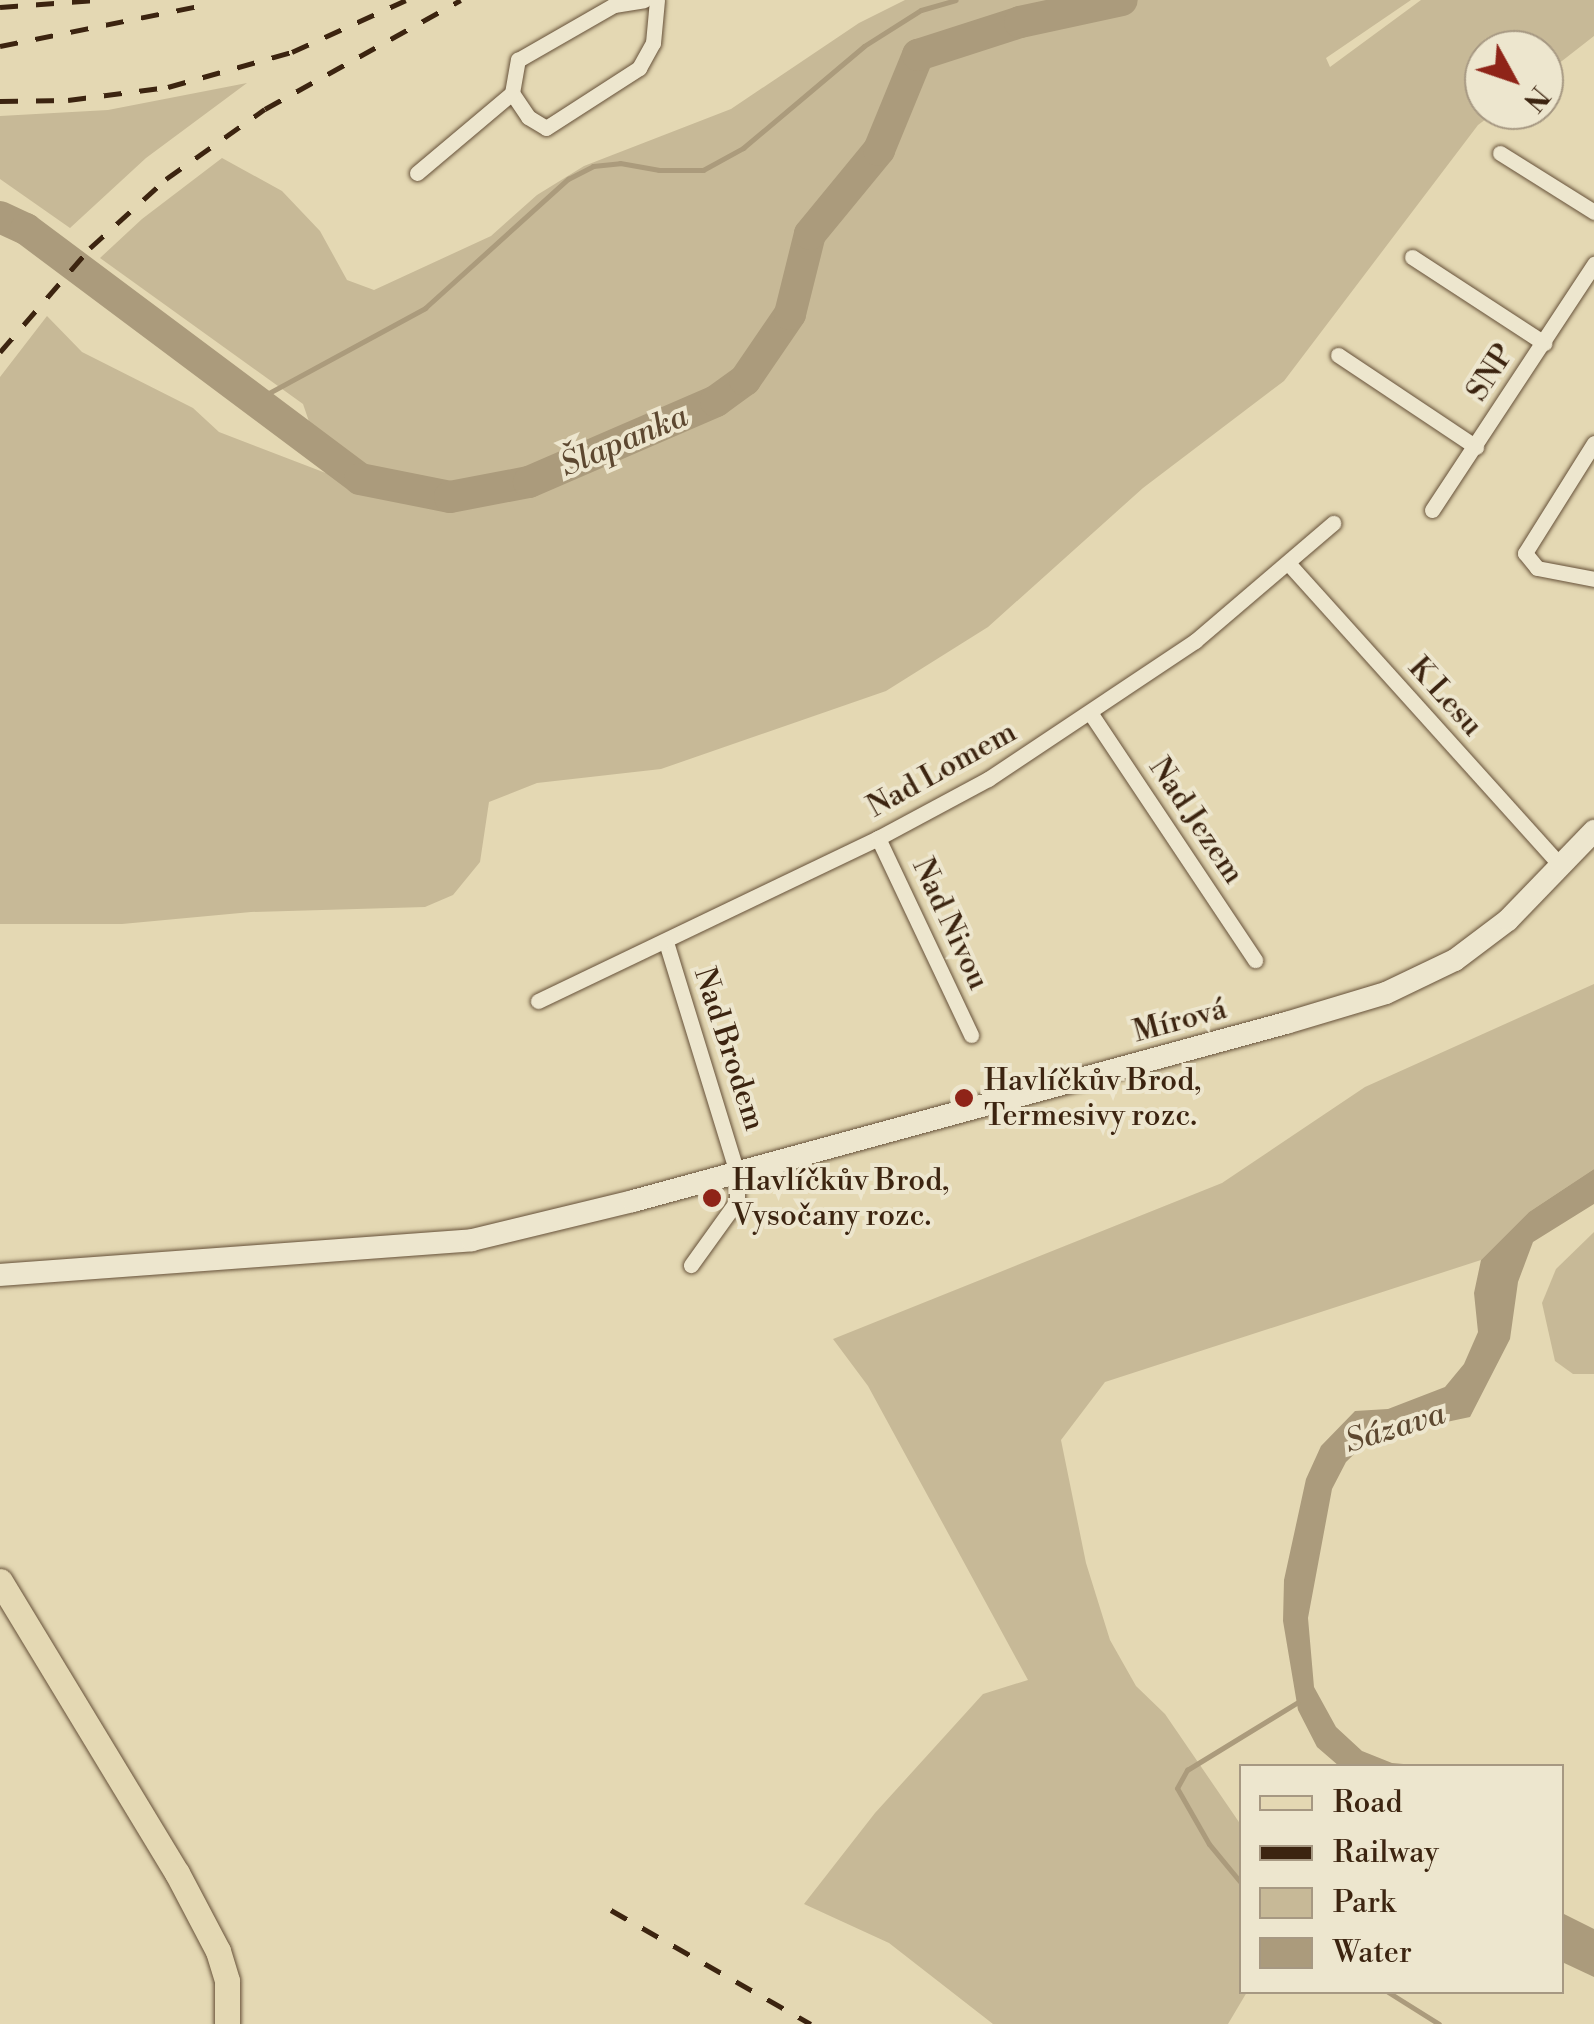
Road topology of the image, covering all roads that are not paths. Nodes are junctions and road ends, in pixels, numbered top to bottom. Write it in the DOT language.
graph roads {
  1 [pos="644,0"];
  2 [pos="657,0"];
  3 [pos="512,93"];
  4 [pos="1500,153"];
  5 [pos="417,174"];
  6 [pos="1594,212"];
  7 [pos="1412,257"];
  8 [pos="1594,264"];
  9 [pos="1544,343"];
  10 [pos="1338,355"];
  11 [pos="1594,443"];
  12 [pos="1476,447"];
  13 [pos="1432,510"];
  14 [pos="1333,524"];
  15 [pos="1289,564"];
  16 [pos="1594,579"];
  17 [pos="1091,714"];
  18 [pos="1594,831"];
  19 [pos="878,838"];
  20 [pos="1560,866"];
  21 [pos="666,942"];
  22 [pos="1256,960"];
  23 [pos="538,1001"];
  24 [pos="971,1035"];
  25 [pos="737,1173"];
  26 [pos="691,1265"];
  27 [pos="0,1275"];
  28 [pos="0,1580"];
  29 [pos="228,2024"];
  1 -- 3 [label="street"];
  2 -- 3 [label="street"];
  3 -- 5 [label="street"];
  4 -- 6 [label="street"];
  7 -- 9 [label="street"];
  8 -- 9 [label="street, SNP"];
  9 -- 12 [label="street, SNP"];
  10 -- 12 [label="street"];
  11 -- 16 [label="street"];
  12 -- 13 [label="street, SNP"];
  14 -- 15 [label="street, Nad Lomem"];
  15 -- 17 [label="street, Nad Lomem"];
  15 -- 20 [label="street, K Lesu"];
  17 -- 19 [label="street, Nad Lomem"];
  17 -- 22 [label="street, Nad Jezem"];
  18 -- 20 [label="street, Mírová"];
  19 -- 21 [label="street, Nad Lomem"];
  19 -- 24 [label="street, Nad Nivou"];
  20 -- 25 [label="street, Mírová"];
  21 -- 23 [label="street, Nad Lomem"];
  21 -- 25 [label="street, Nad Brodem"];
  25 -- 26 [label="street"];
  25 -- 27 [label="street, Mírová"];
  28 -- 29 [label="main road"];
}
